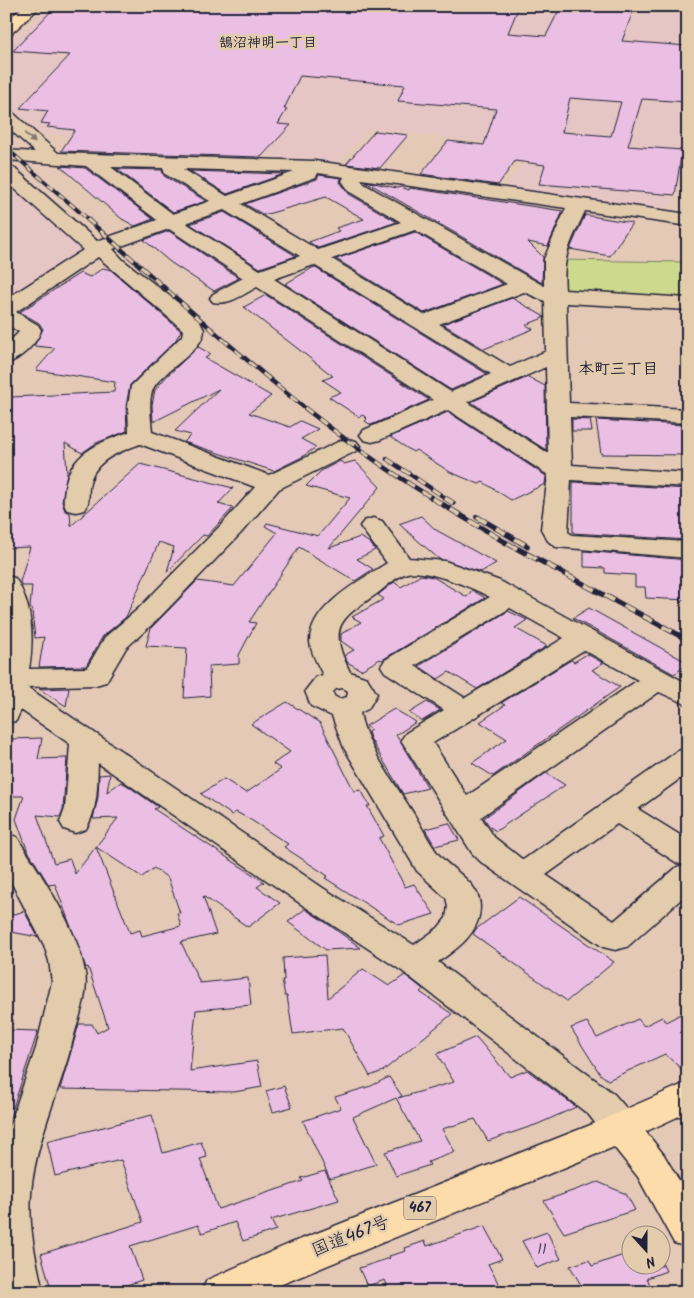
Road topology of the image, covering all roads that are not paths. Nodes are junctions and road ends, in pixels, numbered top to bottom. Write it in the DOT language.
graph roads {
  1 [pos="33,6"];
  2 [pos="6,30"];
  3 [pos="6,116"];
  4 [pos="6,155"];
  5 [pos="54,159"];
  6 [pos="90,162"];
  7 [pos="173,165"];
  8 [pos="333,169"];
  9 [pos="6,171"];
  10 [pos="356,172"];
  11 [pos="227,201"];
  12 [pos="578,204"];
  13 [pos="687,220"];
  14 [pos="171,222"];
  15 [pos="416,223"];
  16 [pos="98,249"];
  17 [pos="318,257"];
  18 [pos="260,277"];
  19 [pos="524,284"];
  20 [pos="555,297"];
  21 [pos="220,298"];
  22 [pos="688,304"];
  23 [pos="6,309"];
  24 [pos="6,315"];
  25 [pos="422,323"];
  26 [pos="557,354"];
  27 [pos="6,357"];
  28 [pos="508,375"];
  29 [pos="450,400"];
  30 [pos="558,409"];
  31 [pos="688,416"];
  32 [pos="372,435"];
  33 [pos="141,436"];
  34 [pos="348,446"];
  35 [pos="560,472"];
  36 [pos="688,480"];
  37 [pos="270,484"];
  38 [pos="76,504"];
  39 [pos="373,526"];
  40 [pos="688,550"];
  41 [pos="402,565"];
  42 [pos="6,584"];
  43 [pos="510,597"];
  44 [pos="584,638"];
  45 [pos="395,666"];
  46 [pos="659,679"];
  47 [pos="9,690"];
  48 [pos="348,691"];
  49 [pos="688,696"];
  50 [pos="464,710"];
  51 [pos="85,741"];
  52 [pos="688,758"];
  53 [pos="616,809"];
  54 [pos="463,814"];
  55 [pos="75,822"];
  56 [pos="6,845"];
  57 [pos="688,855"];
  58 [pos="688,875"];
  59 [pos="522,876"];
  60 [pos="414,962"];
  61 [pos="688,1096"];
  62 [pos="621,1128"];
  63 [pos="688,1231"];
  64 [pos="23,1292"];
  65 [pos="221,1292"];
  1 -- 2 [label="main road"];
  3 -- 5 [label="street, one-way"];
  4 -- 5 [label="street"];
  5 -- 6 [label="street"];
  6 -- 7 [label="street"];
  6 -- 14 [label="street"];
  7 -- 8 [label="street"];
  7 -- 11 [label="street"];
  8 -- 10 [label="street"];
  8 -- 11 [label="street"];
  9 -- 16 [label="street"];
  10 -- 12 [label="street"];
  10 -- 15 [label="street"];
  11 -- 14 [label="street"];
  11 -- 17 [label="street"];
  12 -- 13 [label="street"];
  12 -- 20 [label="street"];
  14 -- 16 [label="street"];
  14 -- 18 [label="street"];
  15 -- 17 [label="street"];
  15 -- 19 [label="street"];
  16 -- 23 [label="street"];
  16 -- 33 [label="street"];
  17 -- 18 [label="street"];
  17 -- 25 [label="street"];
  18 -- 21 [label="street"];
  18 -- 29 [label="street"];
  19 -- 20 [label="street"];
  19 -- 25 [label="street"];
  20 -- 22 [label="street"];
  20 -- 26 [label="street"];
  24 -- 27 [label="street"];
  25 -- 28 [label="street"];
  26 -- 28 [label="street"];
  26 -- 30 [label="street"];
  28 -- 29 [label="street"];
  29 -- 32 [label="street"];
  29 -- 35 [label="street"];
  30 -- 31 [label="street"];
  30 -- 35 [label="street"];
  33 -- 37 [label="street"];
  33 -- 38 [label="street"];
  34 -- 37 [label="street"];
  35 -- 36 [label="street"];
  35 -- 40 [label="street"];
  37 -- 47 [label="street"];
  39 -- 41 [label="street"];
  41 -- 43 [label="street"];
  41 -- 48 [label="street"];
  42 -- 47 [label="street"];
  43 -- 44 [label="street"];
  43 -- 45 [label="street"];
  44 -- 46 [label="street"];
  44 -- 50 [label="street"];
  45 -- 48 [label="street"];
  45 -- 50 [label="street"];
  46 -- 49 [label="street"];
  46 -- 54 [label="street"];
  47 -- 51 [label="street"];
  48 -- 60 [label="street"];
  50 -- 54 [label="street"];
  51 -- 55 [label="street"];
  51 -- 60 [label="street"];
  52 -- 53 [label="street"];
  53 -- 57 [label="street"];
  53 -- 59 [label="street"];
  54 -- 59 [label="street"];
  56 -- 64 [label="street"];
  58 -- 59 [label="street"];
  60 -- 62 [label="street"];
  61 -- 62 [label="main road, 国道467号"];
  62 -- 63 [label="main road"];
  62 -- 65 [label="main road, 国道467号 / 467"];
}
